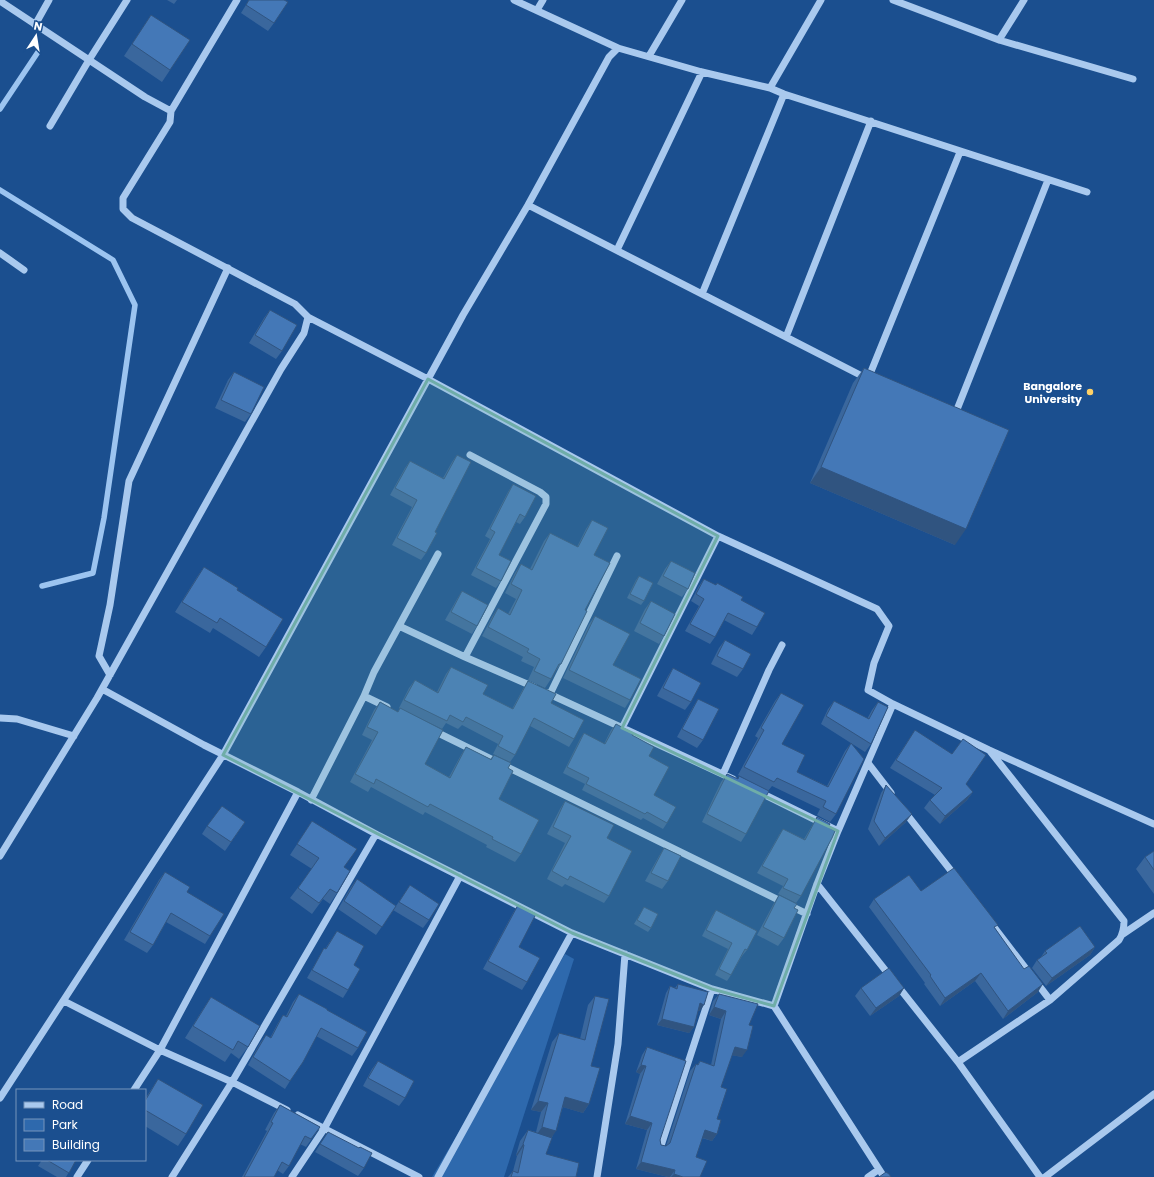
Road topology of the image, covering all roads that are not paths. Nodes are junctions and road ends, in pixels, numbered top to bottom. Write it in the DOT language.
graph roads {
  1 [pos="49,0"];
  2 [pos="128,0"];
  3 [pos="236,0"];
  4 [pos="514,0"];
  5 [pos="543,0"];
  6 [pos="682,0"];
  7 [pos="822,0"];
  8 [pos="893,0"];
  9 [pos="1024,0"];
  10 [pos="0,1"];
  11 [pos="537,10"];
  12 [pos="35,25"];
  13 [pos="999,40"];
  14 [pos="618,48"];
  15 [pos="649,56"];
  16 [pos="89,60"];
  17 [pos="702,72"];
  18 [pos="1133,79"];
  19 [pos="770,88"];
  20 [pos="784,94"];
  21 [pos="171,111"];
  22 [pos="871,121"];
  23 [pos="50,126"];
  24 [pos="960,152"];
  25 [pos="1048,180"];
  26 [pos="1086,192"];
  27 [pos="528,205"];
  28 [pos="617,250"];
  29 [pos="0,253"];
  30 [pos="228,268"];
  31 [pos="24,270"];
  32 [pos="702,294"];
  33 [pos="308,317"];
  34 [pos="786,337"];
  35 [pos="428,379"];
  36 [pos="942,414"];
  37 [pos="470,455"];
  38 [pos="718,536"];
  39 [pos="438,554"];
  40 [pos="617,556"];
  41 [pos="399,626"];
  42 [pos="782,645"];
  43 [pos="465,657"];
  44 [pos="110,675"];
  45 [pos="102,689"];
  46 [pos="550,694"];
  47 [pos="364,696"];
  48 [pos="893,704"];
  49 [pos="395,712"];
  50 [pos="0,718"];
  51 [pos="422,725"];
  52 [pos="622,728"];
  53 [pos="74,736"];
  54 [pos="989,750"];
  55 [pos="223,755"];
  56 [pos="868,763"];
  57 [pos="724,774"];
  58 [pos="737,781"];
  59 [pos="750,788"];
  60 [pos="298,792"];
  61 [pos="311,800"];
  62 [pos="896,800"];
  63 [pos="901,807"];
  64 [pos="1154,824"];
  65 [pos="838,831"];
  66 [pos="376,834"];
  67 [pos="0,856"];
  68 [pos="460,876"];
  69 [pos="959,881"];
  70 [pos="817,884"];
  71 [pos="1154,913"];
  72 [pos="807,914"];
  73 [pos="988,919"];
  74 [pos="572,933"];
  75 [pos="1122,934"];
  76 [pos="625,954"];
  77 [pos="712,989"];
  78 [pos="1050,1000"];
  79 [pos="64,1001"];
  80 [pos="774,1006"];
  81 [pos="160,1050"];
  82 [pos="958,1062"];
  83 [pos="232,1082"];
  84 [pos="135,1089"];
  85 [pos="1154,1094"];
  86 [pos="0,1098"];
  87 [pos="324,1129"];
  88 [pos="660,1149"];
  89 [pos="87,1161"];
  90 [pos="878,1170"];
  91 [pos="77,1177"];
  92 [pos="172,1177"];
  93 [pos="292,1177"];
  94 [pos="419,1177"];
  95 [pos="438,1177"];
  96 [pos="597,1177"];
  97 [pos="868,1177"];
  98 [pos="884,1177"];
  99 [pos="1040,1177"];
  100 [pos="1045,1177"];
  1 -- 12 [label="street"];
  2 -- 16 [label="street"];
  3 -- 21 [label="street"];
  4 -- 11 [label="street"];
  5 -- 11 [label="street"];
  6 -- 15 [label="street"];
  7 -- 19 [label="street"];
  8 -- 13 [label="street"];
  9 -- 13 [label="street"];
  10 -- 12 [label="street"];
  11 -- 14 [label="street"];
  12 -- 16 [label="street"];
  13 -- 18 [label="street"];
  14 -- 15 [label="street"];
  14 -- 27 [label="street"];
  15 -- 17 [label="street"];
  16 -- 21 [label="street"];
  16 -- 23 [label="street"];
  17 -- 19 [label="street"];
  17 -- 28 [label="street"];
  19 -- 20 [label="street"];
  20 -- 22 [label="street"];
  20 -- 32 [label="street"];
  21 -- 30 [label="street"];
  22 -- 24 [label="street"];
  22 -- 34 [label="street"];
  24 -- 25 [label="street"];
  24 -- 34 [label="street"];
  25 -- 26 [label="street"];
  25 -- 36 [label="street"];
  27 -- 28 [label="street"];
  27 -- 35 [label="street"];
  28 -- 32 [label="street"];
  29 -- 31 [label="street"];
  30 -- 33 [label="street"];
  30 -- 44 [label="street"];
  32 -- 34 [label="street"];
  33 -- 35 [label="street"];
  33 -- 44 [label="street"];
  35 -- 38 [label="street"];
  35 -- 55 [label="street"];
  37 -- 43 [label="street"];
  38 -- 48 [label="street"];
  38 -- 52 [label="street"];
  39 -- 41 [label="street"];
  40 -- 46 [label="street"];
  41 -- 43 [label="street"];
  41 -- 47 [label="street"];
  42 -- 57 [label="street"];
  43 -- 46 [label="street"];
  44 -- 45 [label="street"];
  45 -- 53 [label="street"];
  45 -- 55 [label="street"];
  46 -- 52 [label="street"];
  47 -- 49 [label="street"];
  47 -- 61 [label="street"];
  48 -- 54 [label="street"];
  48 -- 56 [label="street"];
  50 -- 53 [label="street"];
  51 -- 72 [label="street"];
  52 -- 57 [label="street"];
  53 -- 67 [label="street"];
  54 -- 64 [label="street"];
  54 -- 75 [label="street"];
  55 -- 60 [label="street"];
  55 -- 79 [label="street"];
  56 -- 62 [label="street"];
  56 -- 65 [label="street"];
  57 -- 58 [label="street"];
  59 -- 65 [label="street"];
  60 -- 61 [label="street"];
  60 -- 81 [label="street"];
  61 -- 66 [label="street"];
  63 -- 69 [label="street"];
  65 -- 70 [label="street"];
  66 -- 68 [label="street"];
  66 -- 83 [label="street"];
  68 -- 74 [label="street"];
  68 -- 87 [label="street"];
  70 -- 72 [label="street"];
  70 -- 82 [label="street"];
  71 -- 75 [label="street"];
  72 -- 80 [label="street"];
  73 -- 78 [label="street"];
  74 -- 76 [label="street"];
  74 -- 95 [label="street"];
  75 -- 78 [label="street"];
  76 -- 77 [label="street"];
  76 -- 96 [label="street"];
  77 -- 80 [label="street"];
  77 -- 88 [label="street"];
  78 -- 82 [label="street"];
  79 -- 81 [label="street"];
  79 -- 86 [label="street"];
  80 -- 90 [label="street"];
  81 -- 83 [label="street"];
  81 -- 84 [label="street"];
  82 -- 99 [label="street"];
  83 -- 87 [label="street"];
  83 -- 92 [label="street"];
  85 -- 100 [label="street"];
  87 -- 93 [label="street"];
  87 -- 94 [label="street"];
  89 -- 91 [label="street"];
  90 -- 97 [label="street"];
  90 -- 98 [label="street"];
}
